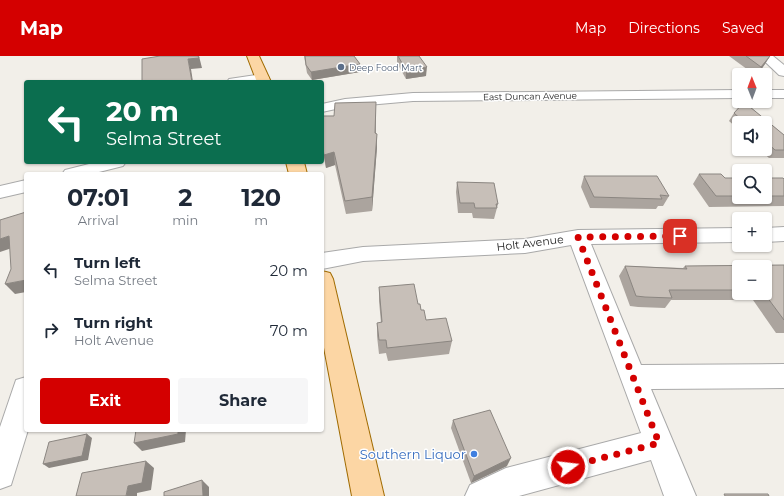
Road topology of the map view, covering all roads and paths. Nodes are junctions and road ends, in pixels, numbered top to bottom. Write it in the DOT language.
graph roads {
  1 [pos="253,56"];
  2 [pos="765,56"];
  3 [pos="784,72"];
  4 [pos="263,80"];
  5 [pos="732,94"];
  6 [pos="772,94"];
  7 [pos="784,94"];
  8 [pos="324,107"];
  9 [pos="112,164"];
  10 [pos="96,171"];
  11 [pos="24,186"];
  12 [pos="0,192"];
  13 [pos="784,234"];
  14 [pos="732,235"];
  15 [pos="772,235"];
  16 [pos="578,237"];
  17 [pos="324,261"];
  18 [pos="324,288"];
  19 [pos="784,376"];
  20 [pos="632,377"];
  21 [pos="24,396"];
  22 [pos="659,443"];
  23 [pos="0,474"];
  24 [pos="368,496"];
  25 [pos="481,496"];
  26 [pos="680,496"];
  1 -- 4 [label="main road"];
  2 -- 3 [label="street"];
  5 -- 8 [label="street, East Duncan Avenue"];
  6 -- 7 [label="street"];
  9 -- 10 [label="street"];
  11 -- 12 [label="street"];
  13 -- 15 [label="street"];
  14 -- 16 [label="street, Holt Avenue"];
  16 -- 17 [label="street, Holt Avenue"];
  16 -- 20 [label="street"];
  18 -- 24 [label="main road"];
  19 -- 20 [label="street"];
  20 -- 22 [label="street"];
  21 -- 23 [label="street"];
  22 -- 25 [label="street"];
  22 -- 26 [label="street"];
}
